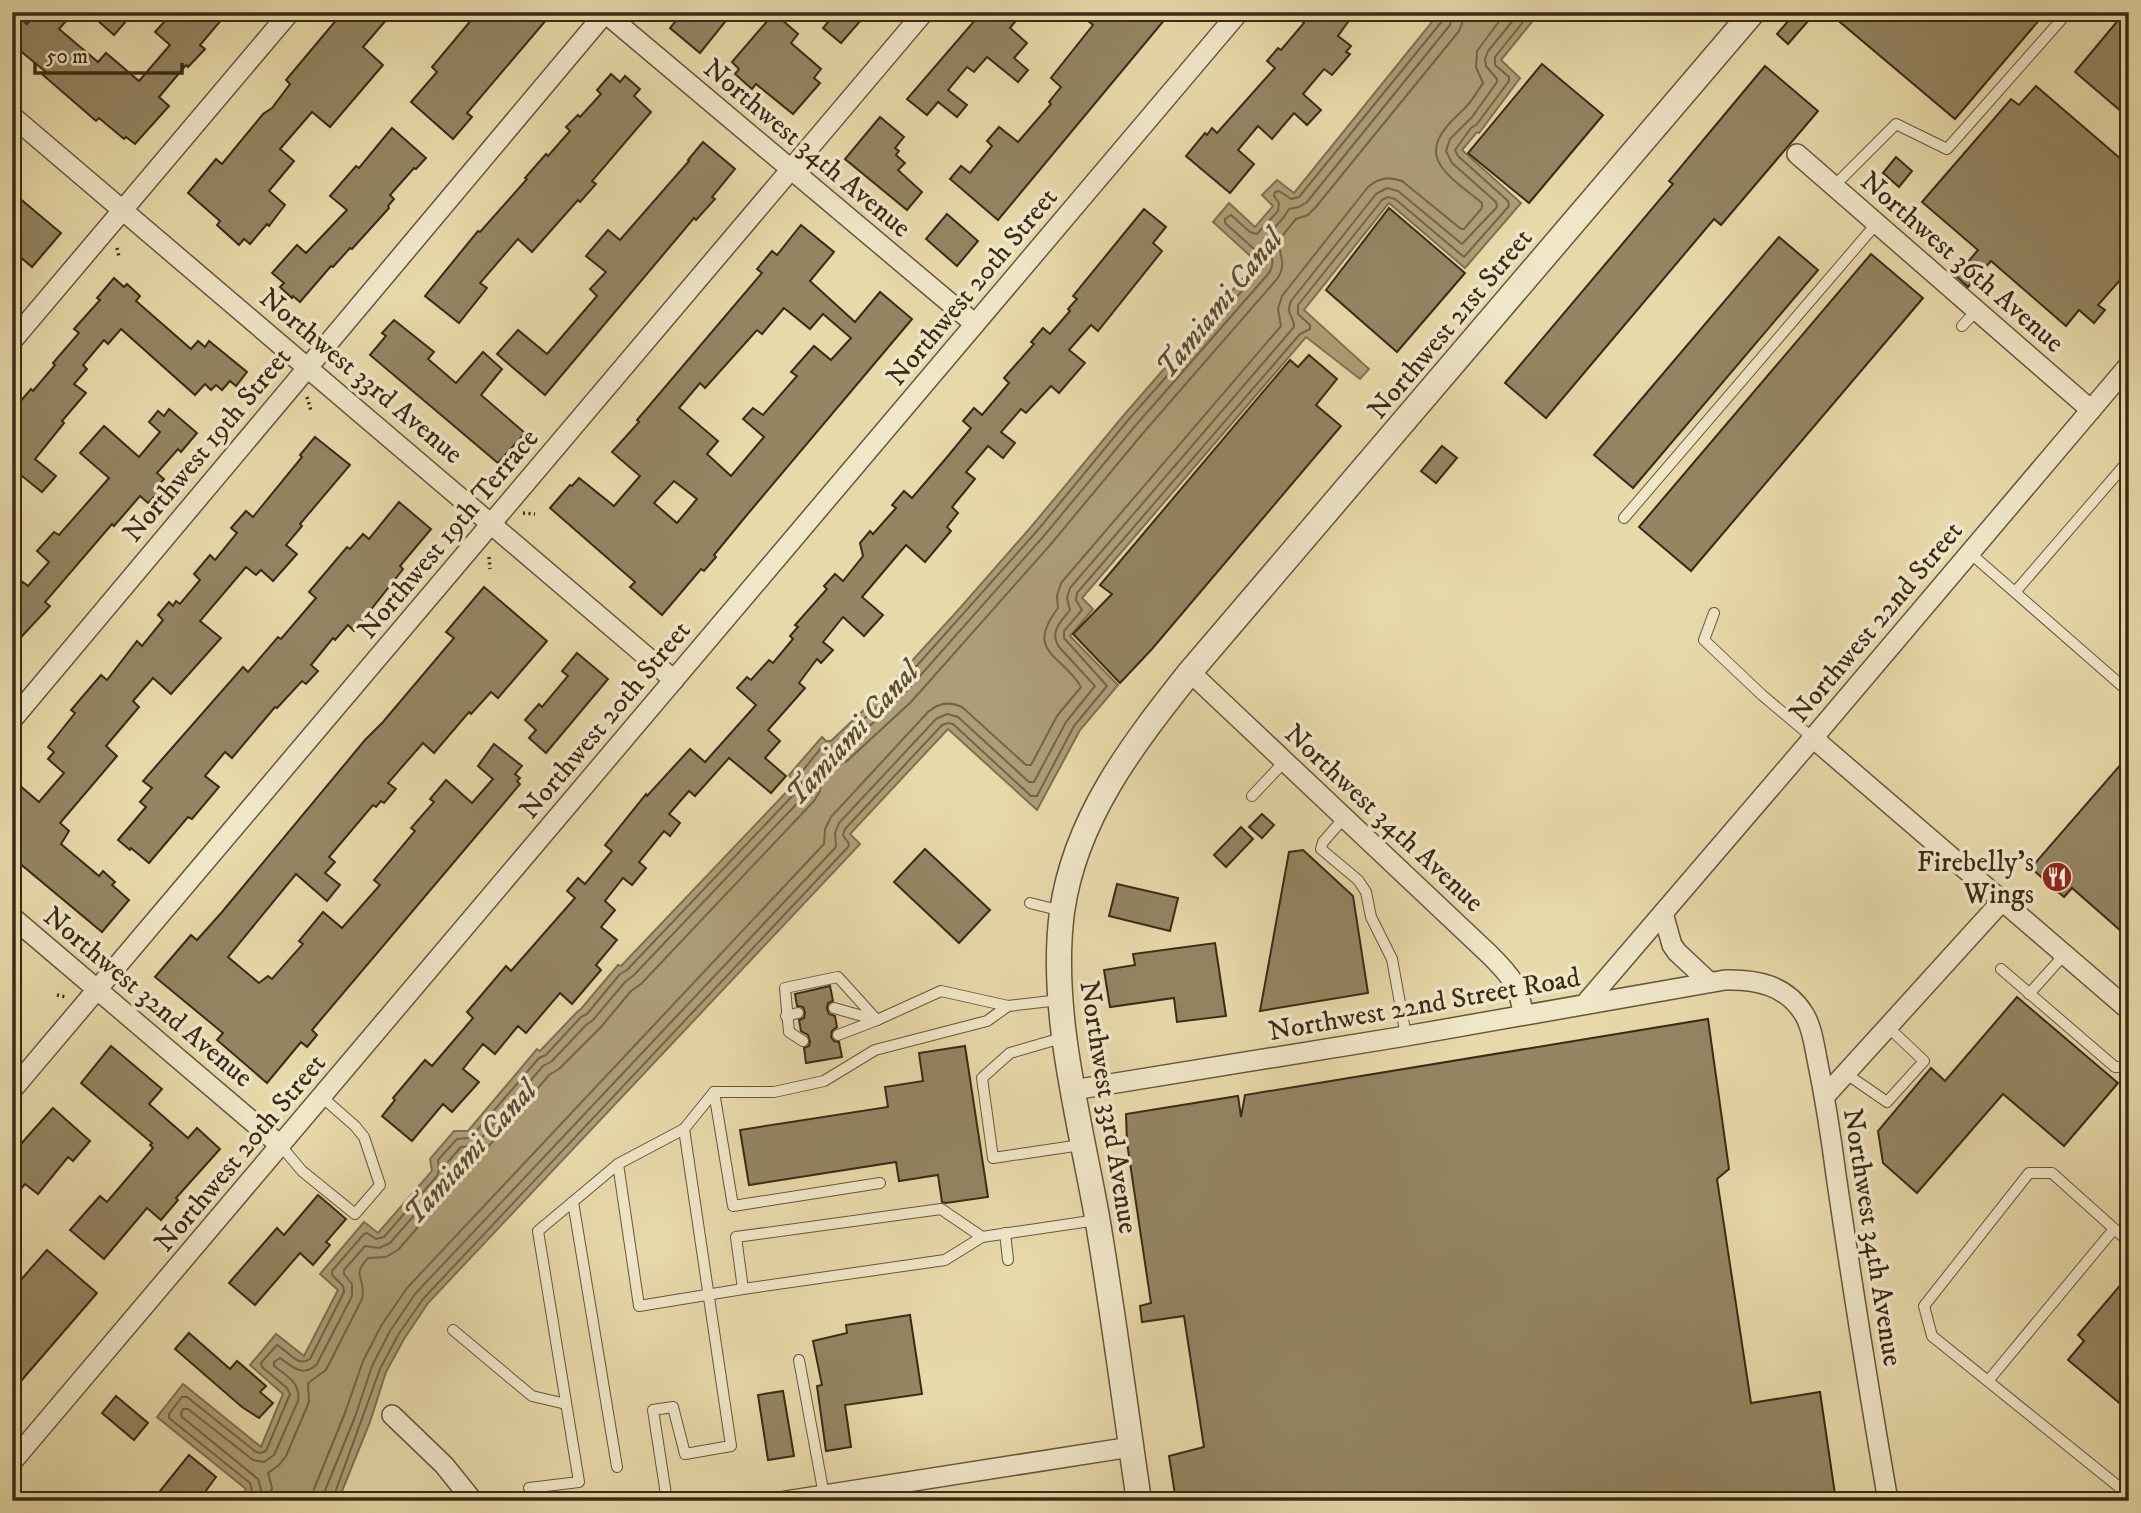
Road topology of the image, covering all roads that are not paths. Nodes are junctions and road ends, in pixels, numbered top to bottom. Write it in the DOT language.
graph roads {
  1 [pos="290,12"];
  2 [pos="924,12"];
  3 [pos="1239,12"];
  4 [pos="1753,12"];
  5 [pos="2068,12"];
  6 [pos="605,13"];
  7 [pos="12,116"];
  8 [pos="1797,154"];
  9 [pos="791,170"];
  10 [pos="1834,186"];
  11 [pos="122,211"];
  12 [pos="1877,223"];
  13 [pos="1977,310"];
  14 [pos="975,324"];
  15 [pos="1962,326"];
  16 [pos="12,341"];
  17 [pos="2129,365"];
  18 [pos="307,367"];
  19 [pos="2091,410"];
  20 [pos="2129,460"];
  21 [pos="1624,518"];
  22 [pos="491,523"];
  23 [pos="1970,553"];
  24 [pos="2016,592"];
  25 [pos="1713,612"];
  26 [pos="1190,672"];
  27 [pos="674,680"];
  28 [pos="2129,692"];
  29 [pos="12,719"];
  30 [pos="1813,738"];
  31 [pos="1285,761"];
  32 [pos="1252,796"];
  33 [pos="1345,818"];
  34 [pos="2002,901"];
  35 [pos="1030,903"];
  36 [pos="1062,912"];
  37 [pos="1663,913"];
  38 [pos="12,917"];
  39 [pos="2064,955"];
  40 [pos="2001,969"];
  41 [pos="1709,982"];
  42 [pos="98,990"];
  43 [pos="1782,991"];
  44 [pos="2029,994"];
  45 [pos="1061,1000"];
  46 [pos="1585,1004"];
  47 [pos="1008,1006"];
  48 [pos="834,1008"];
  49 [pos="2129,1010"];
  50 [pos="798,1013"];
  51 [pos="1523,1015"];
  52 [pos="786,1016"];
  53 [pos="877,1020"];
  54 [pos="1888,1027"];
  55 [pos="838,1035"];
  56 [pos="1406,1036"];
  57 [pos="1065,1037"];
  58 [pos="803,1041"];
  59 [pos="2126,1064"];
  60 [pos="1845,1073"];
  61 [pos="12,1090"];
  62 [pos="1073,1090"];
  63 [pos="714,1091"];
  64 [pos="1825,1096"];
  65 [pos="322,1097"];
  66 [pos="684,1129"];
  67 [pos="1084,1145"];
  68 [pos="281,1146"];
  69 [pos="618,1164"];
  70 [pos="880,1183"];
  71 [pos="573,1202"];
  72 [pos="1097,1219"];
  73 [pos="2114,1229"];
  74 [pos="1005,1233"];
  75 [pos="982,1237"];
  76 [pos="2129,1242"];
  77 [pos="1008,1260"];
  78 [pos="743,1289"];
  79 [pos="710,1294"];
  80 [pos="453,1330"];
  81 [pos="799,1360"];
  82 [pos="1988,1381"];
  83 [pos="566,1404"];
  84 [pos="392,1415"];
  85 [pos="1131,1447"];
  86 [pos="12,1462"];
  87 [pos="617,1466"];
  88 [pos="529,1488"];
  89 [pos="824,1495"];
  90 [pos="2129,1495"];
  91 [pos="473,1501"];
  92 [pos="667,1501"];
  93 [pos="786,1501"];
  94 [pos="1139,1501"];
  95 [pos="1888,1501"];
  1 -- 11 [label="street"];
  2 -- 9 [label="street, Northwest 19th Terrace"];
  3 -- 14 [label="street, Northwest 20th Street"];
  4 -- 26 [label="street, Northwest 21st Street"];
  5 -- 10 [label="lane"];
  6 -- 9 [label="street, Northwest 34th Avenue"];
  6 -- 18 [label="street, Northwest 19th Street"];
  7 -- 11 [label="street, Northwest 33rd Avenue"];
  8 -- 10 [label="street, Northwest 36th Avenue"];
  9 -- 14 [label="street, Northwest 34th Avenue"];
  9 -- 22 [label="street, Northwest 19th Terrace"];
  10 -- 12 [label="street, Northwest 36th Avenue"];
  11 -- 16 [label="street"];
  11 -- 18 [label="street, Northwest 33rd Avenue"];
  12 -- 13 [label="street, Northwest 36th Avenue"];
  12 -- 21 [label="lane"];
  13 -- 15 [label="lane"];
  13 -- 19 [label="street, Northwest 36th Avenue"];
  14 -- 27 [label="street, Northwest 20th Street"];
  17 -- 19 [label="street, Northwest 22nd Street"];
  18 -- 22 [label="street, Northwest 33rd Avenue"];
  18 -- 29 [label="street, Northwest 19th Street"];
  19 -- 23 [label="street, Northwest 22nd Street"];
  20 -- 24 [label="lane"];
  22 -- 27 [label="street, Northwest 33rd Avenue"];
  22 -- 42 [label="street, Northwest 19th Terrace"];
  23 -- 24 [label="lane"];
  23 -- 30 [label="street, Northwest 22nd Street"];
  24 -- 28 [label="lane"];
  25 -- 30 [label="lane"];
  26 -- 31 [label="street, Northwest 34th Avenue"];
  26 -- 36 [label="street, Northwest 33rd Avenue"];
  27 -- 65 [label="street, Northwest 20th Street"];
  30 -- 34 [label="street"];
  30 -- 37 [label="street, Northwest 22nd Street"];
  31 -- 32 [label="lane"];
  31 -- 33 [label="street, Northwest 34th Avenue"];
  33 -- 51 [label="street, Northwest 34th Avenue"];
  33 -- 56 [label="lane"];
  34 -- 39 [label="street"];
  34 -- 54 [label="street"];
  35 -- 36 [label="lane"];
  36 -- 45 [label="street, Northwest 33rd Avenue"];
  37 -- 41 [label="street"];
  37 -- 46 [label="street, Northwest 22nd Street"];
  38 -- 42 [label="street, Northwest 32nd Avenue"];
  39 -- 44 [label="lane"];
  39 -- 49 [label="street"];
  40 -- 44 [label="lane"];
  41 -- 43 [label="street, Northwest 22nd Street Road"];
  41 -- 46 [label="street, Northwest 22nd Street Road"];
  42 -- 61 [label="street, Northwest 19th Terrace"];
  42 -- 68 [label="street, Northwest 32nd Avenue"];
  43 -- 64 [label="street, Northwest 34th Avenue"];
  44 -- 59 [label="lane"];
  45 -- 47 [label="lane"];
  45 -- 57 [label="street, Northwest 33rd Avenue"];
  46 -- 51 [label="street, Northwest 22nd Street Road"];
  47 -- 53 [label="lane"];
  47 -- 63 [label="lane"];
  48 -- 53 [label="lane"];
  50 -- 52 [label="lane"];
  51 -- 56 [label="street, Northwest 22nd Street Road"];
  52 -- 53 [label="lane"];
  52 -- 58 [label="lane"];
  53 -- 55 [label="lane"];
  54 -- 60 [label="street"];
  54 -- 60 [label="lane"];
  56 -- 62 [label="street, Northwest 22nd Street Road"];
  57 -- 62 [label="street, Northwest 33rd Avenue"];
  57 -- 67 [label="lane"];
  60 -- 64 [label="street"];
  62 -- 67 [label="street, Northwest 33rd Avenue"];
  63 -- 66 [label="lane"];
  63 -- 70 [label="lane"];
  64 -- 95 [label="street, Northwest 34th Avenue"];
  65 -- 68 [label="street, Northwest 20th Street"];
  65 -- 68 [label="lane"];
  66 -- 69 [label="lane"];
  66 -- 79 [label="lane"];
  67 -- 72 [label="street, Northwest 33rd Avenue"];
  68 -- 86 [label="street, Northwest 20th Street"];
  69 -- 71 [label="lane"];
  69 -- 79 [label="lane"];
  71 -- 83 [label="lane"];
  71 -- 87 [label="lane"];
  72 -- 74 [label="lane"];
  72 -- 85 [label="street, Northwest 33rd Avenue"];
  73 -- 76 [label="lane"];
  73 -- 82 [label="lane"];
  73 -- 82 [label="lane"];
  74 -- 75 [label="lane"];
  74 -- 77 [label="lane"];
  75 -- 78 [label="lane"];
  75 -- 78 [label="lane"];
  78 -- 79 [label="lane"];
  79 -- 92 [label="lane"];
  80 -- 83 [label="lane"];
  81 -- 89 [label="lane"];
  82 -- 90 [label="lane"];
  83 -- 88 [label="lane"];
  84 -- 91 [label="street"];
  85 -- 89 [label="street"];
  85 -- 94 [label="street, Northwest 33rd Avenue"];
  89 -- 93 [label="street"];
}
